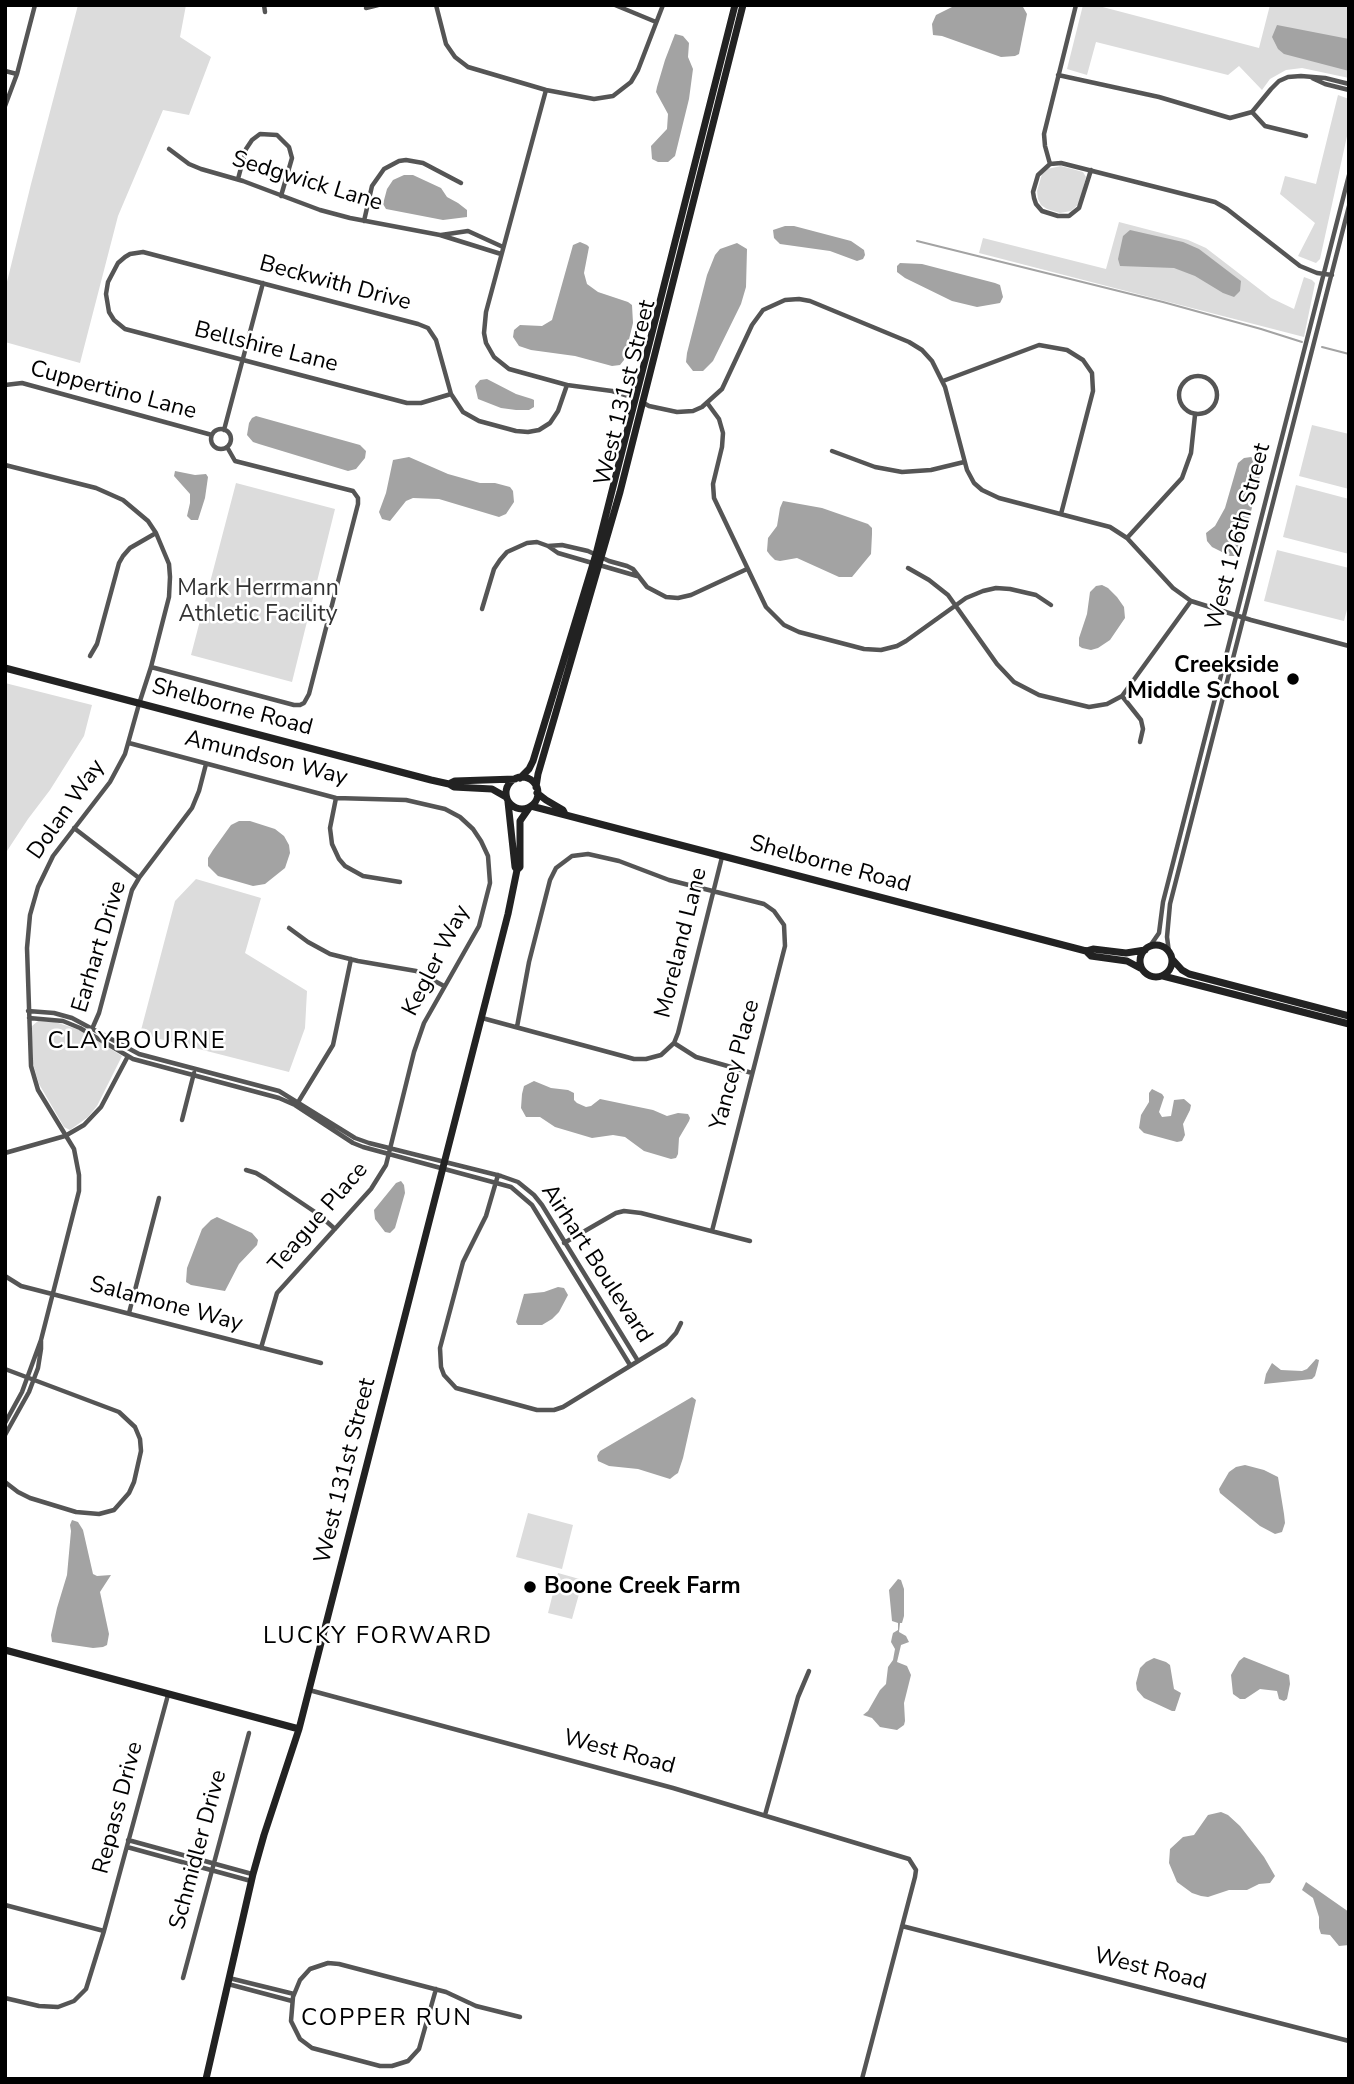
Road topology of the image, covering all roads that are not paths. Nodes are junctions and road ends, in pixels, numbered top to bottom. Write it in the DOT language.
graph roads {
  1 [pos="35,5"];
  2 [pos="264,5"];
  3 [pos="378,5"];
  4 [pos="436,5"];
  5 [pos="615,5"];
  6 [pos="663,5"];
  7 [pos="735,5"];
  8 [pos="744,5"];
  9 [pos="1076,5"];
  10 [pos="366,8"];
  11 [pos="265,12"];
  12 [pos="656,22"];
  13 [pos="5,71"];
  14 [pos="17,74"];
  15 [pos="1058,75"];
  16 [pos="1311,78"];
  17 [pos="1349,84"];
  18 [pos="546,90"];
  19 [pos="1349,90"];
  20 [pos="5,106"];
  21 [pos="1252,112"];
  22 [pos="1306,136"];
  23 [pos="169,149"];
  24 [pos="1050,163"];
  25 [pos="1091,170"];
  26 [pos="1349,175"];
  27 [pos="238,179"];
  28 [pos="461,183"];
  29 [pos="282,196"];
  30 [pos="1349,206"];
  31 [pos="364,221"];
  32 [pos="440,236"];
  33 [pos="503,247"];
  34 [pos="501,254"];
  35 [pos="1324,274"];
  36 [pos="1332,275"];
  37 [pos="108,282"];
  38 [pos="262,282"];
  39 [pos="242,360"];
  40 [pos="943,381"];
  41 [pos="5,385"];
  42 [pos="567,385"];
  43 [pos="451,394"];
  44 [pos="639,400"];
  45 [pos="708,404"];
  46 [pos="1195,415"];
  47 [pos="224,430"];
  48 [pos="212,435"];
  49 [pos="227,447"];
  50 [pos="832,451"];
  51 [pos="964,462"];
  52 [pos="5,465"];
  53 [pos="1061,514"];
  54 [pos="156,533"];
  55 [pos="1127,538"];
  56 [pos="548,546"];
  57 [pos="598,560"];
  58 [pos="908,568"];
  59 [pos="747,569"];
  60 [pos="1191,601"];
  61 [pos="956,605"];
  62 [pos="1051,606"];
  63 [pos="482,609"];
  64 [pos="1240,617"];
  65 [pos="1349,646"];
  66 [pos="90,656"];
  67 [pos="151,667"];
  68 [pos="5,668"];
  69 [pos="1122,696"];
  70 [pos="139,704"];
  71 [pos="1140,742"];
  72 [pos="129,743"];
  73 [pos="206,764"];
  74 [pos="518,778"];
  75 [pos="449,783"];
  76 [pos="537,790"];
  77 [pos="336,798"];
  78 [pos="507,799"];
  79 [pos="530,807"];
  80 [pos="565,814"];
  81 [pos="74,828"];
  82 [pos="473,829"];
  83 [pos="722,857"];
  84 [pos="517,870"];
  85 [pos="139,878"];
  86 [pos="400,882"];
  87 [pos="713,892"];
  88 [pos="289,928"];
  89 [pos="1147,948"];
  90 [pos="1086,951"];
  91 [pos="1170,956"];
  92 [pos="351,960"];
  93 [pos="1142,969"];
  94 [pos="1163,976"];
  95 [pos="444,986"];
  96 [pos="29,1015"];
  97 [pos="1349,1016"];
  98 [pos="481,1018"];
  99 [pos="1349,1024"];
  100 [pos="517,1027"];
  101 [pos="91,1031"];
  102 [pos="674,1043"];
  103 [pos="129,1053"];
  104 [pos="194,1072"];
  105 [pos="752,1073"];
  106 [pos="297,1103"];
  107 [pos="181,1120"];
  108 [pos="65,1136"];
  109 [pos="390,1152"];
  110 [pos="5,1153"];
  111 [pos="443,1166"];
  112 [pos="246,1171"];
  113 [pos="498,1175"];
  114 [pos="496,1182"];
  115 [pos="159,1198"];
  116 [pos="335,1229"];
  117 [pos="712,1231"];
  118 [pos="750,1241"];
  119 [pos="565,1243"];
  120 [pos="558,1246"];
  121 [pos="5,1276"];
  122 [pos="53,1294"];
  123 [pos="129,1313"];
  124 [pos="681,1323"];
  125 [pos="41,1340"];
  126 [pos="261,1348"];
  127 [pos="638,1361"];
  128 [pos="321,1363"];
  129 [pos="630,1365"];
  130 [pos="5,1369"];
  131 [pos="27,1377"];
  132 [pos="33,1380"];
  133 [pos="5,1423"];
  134 [pos="5,1435"];
  135 [pos="5,1482"];
  136 [pos="5,1650"];
  137 [pos="809,1671"];
  138 [pos="309,1690"];
  139 [pos="168,1694"];
  140 [pos="299,1728"];
  141 [pos="249,1732"];
  142 [pos="765,1815"];
  143 [pos="128,1844"];
  144 [pos="213,1863"];
  145 [pos="211,1870"];
  146 [pos="252,1878"];
  147 [pos="5,1905"];
  148 [pos="902,1926"];
  149 [pos="104,1931"];
  150 [pos="183,1978"];
  151 [pos="228,1981"];
  152 [pos="436,1989"];
  153 [pos="293,1997"];
  154 [pos="5,1998"];
  155 [pos="520,2017"];
  156 [pos="1349,2041"];
  157 [pos="206,2079"];
  158 [pos="862,2079"];
  1 -- 14 [label="street"];
  2 -- 11 [label="street"];
  3 -- 10 [label="street"];
  4 -- 18 [label="street"];
  5 -- 12 [label="street"];
  6 -- 12 [label="street"];
  7 -- 44 [label="street, West 131st Street"];
  8 -- 44 [label="street, West 131st Street"];
  9 -- 15 [label="street"];
  12 -- 18 [label="street"];
  13 -- 14 [label="street"];
  14 -- 20 [label="street"];
  15 -- 21 [label="street"];
  15 -- 24 [label="street"];
  16 -- 17 [label="street"];
  16 -- 19 [label="street"];
  16 -- 21 [label="street"];
  18 -- 33 [label="street"];
  21 -- 22 [label="street"];
  23 -- 27 [label="street, Sedgwick Lane"];
  24 -- 25 [label="street"];
  24 -- 25 [label="street"];
  25 -- 35 [label="street"];
  26 -- 35 [label="street, West 126th Street"];
  27 -- 29 [label="street, Sedgwick Lane"];
  27 -- 29 [label="street"];
  28 -- 31 [label="street"];
  29 -- 31 [label="street, Sedgwick Lane"];
  30 -- 36 [label="street, West 126th Street"];
  31 -- 32 [label="street, Sedgwick Lane"];
  32 -- 33 [label="street, Sedgwick Lane"];
  32 -- 34 [label="street, Sedgwick Lane"];
  33 -- 34 [label="street"];
  34 -- 42 [label="street"];
  35 -- 36 [label="street"];
  35 -- 64 [label="street, West 126th Street"];
  36 -- 64 [label="street, West 126th Street"];
  37 -- 38 [label="street, Beckwith Drive"];
  37 -- 39 [label="street, Bellshire Lane"];
  38 -- 39 [label="street"];
  38 -- 43 [label="street, Beckwith Drive"];
  39 -- 43 [label="street, Bellshire Lane"];
  39 -- 47 [label="street"];
  40 -- 45 [label="street"];
  40 -- 51 [label="street"];
  40 -- 53 [label="street"];
  41 -- 48 [label="street, Cuppertino Lane"];
  42 -- 43 [label="street, Beckwith Drive"];
  42 -- 44 [label="street"];
  44 -- 45 [label="street"];
  44 -- 57 [label="street, West 131st Street"];
  45 -- 59 [label="street"];
  46 -- 46 [label="street"];
  46 -- 55 [label="street"];
  47 -- 48 [label="street"];
  47 -- 49 [label="street"];
  48 -- 49 [label="street"];
  49 -- 67 [label="street"];
  50 -- 51 [label="street"];
  51 -- 53 [label="street"];
  52 -- 54 [label="street"];
  53 -- 55 [label="street"];
  54 -- 66 [label="street"];
  54 -- 67 [label="street, Dolan Way"];
  55 -- 60 [label="street"];
  56 -- 57 [label="street"];
  56 -- 57 [label="street"];
  56 -- 63 [label="street"];
  57 -- 59 [label="street"];
  57 -- 74 [label="street, West 131st Street"];
  57 -- 76 [label="street, West 131st Street"];
  58 -- 61 [label="street"];
  59 -- 61 [label="street"];
  60 -- 64 [label="street"];
  60 -- 69 [label="street"];
  61 -- 62 [label="street"];
  61 -- 69 [label="street"];
  64 -- 65 [label="street"];
  64 -- 89 [label="street, West 126th Street"];
  64 -- 91 [label="street, West 126th Street"];
  67 -- 70 [label="street, Dolan Way"];
  68 -- 70 [label="street, Shelborne Road"];
  69 -- 71 [label="street"];
  70 -- 72 [label="street, Dolan Way"];
  70 -- 75 [label="street, Shelborne Road"];
  72 -- 73 [label="street, Amundson Way"];
  72 -- 81 [label="street, Dolan Way"];
  73 -- 77 [label="street, Amundson Way"];
  73 -- 85 [label="street, Earhart Drive"];
  74 -- 75 [label="street, Shelborne Road"];
  74 -- 76 [label="street"];
  74 -- 78 [label="street"];
  75 -- 78 [label="street, Shelborne Road"];
  76 -- 79 [label="street"];
  76 -- 80 [label="street, Shelborne Road"];
  77 -- 82 [label="street, Amundson Way"];
  77 -- 86 [label="street"];
  78 -- 79 [label="street"];
  78 -- 84 [label="street, West 131st Street"];
  79 -- 80 [label="street, Shelborne Road"];
  79 -- 84 [label="street, West 131st Street"];
  80 -- 83 [label="street, Shelborne Road"];
  81 -- 85 [label="street"];
  81 -- 96 [label="street, Dolan Way"];
  82 -- 95 [label="street, Kegler Way"];
  83 -- 87 [label="street, Moreland Lane"];
  83 -- 90 [label="street, Shelborne Road"];
  84 -- 98 [label="street, West 131st Street"];
  85 -- 101 [label="street, Earhart Drive"];
  87 -- 100 [label="street"];
  87 -- 102 [label="street, Moreland Lane"];
  87 -- 105 [label="street, Yancey Place"];
  88 -- 92 [label="street"];
  89 -- 90 [label="street, Shelborne Road"];
  89 -- 91 [label="street"];
  89 -- 93 [label="street"];
  90 -- 93 [label="street, Shelborne Road"];
  91 -- 94 [label="street"];
  91 -- 97 [label="street"];
  92 -- 95 [label="street"];
  92 -- 106 [label="street"];
  93 -- 94 [label="street"];
  94 -- 99 [label="street"];
  95 -- 109 [label="street, Kegler Way"];
  96 -- 101 [label="street"];
  96 -- 108 [label="street, Dolan Way"];
  98 -- 100 [label="street, Moreland Lane"];
  98 -- 111 [label="street, West 131st Street"];
  100 -- 102 [label="street, Moreland Lane"];
  101 -- 103 [label="street"];
  102 -- 105 [label="street"];
  103 -- 104 [label="street"];
  103 -- 108 [label="street"];
  104 -- 106 [label="street"];
  104 -- 107 [label="street"];
  105 -- 117 [label="street, Yancey Place"];
  106 -- 109 [label="street"];
  108 -- 110 [label="street"];
  108 -- 122 [label="street, Dolan Way"];
  109 -- 111 [label="street"];
  109 -- 116 [label="street, Teague Place"];
  111 -- 113 [label="street, Airhart Boulevard"];
  111 -- 114 [label="street, Airhart Boulevard"];
  111 -- 138 [label="street, West 131st Street"];
  112 -- 116 [label="street"];
  113 -- 114 [label="street"];
  113 -- 119 [label="street, Airhart Boulevard"];
  114 -- 120 [label="street, Airhart Boulevard"];
  114 -- 129 [label="street"];
  115 -- 123 [label="street"];
  116 -- 126 [label="street, Teague Place"];
  117 -- 118 [label="street"];
  117 -- 119 [label="street"];
  119 -- 120 [label="street"];
  119 -- 127 [label="street, Airhart Boulevard"];
  120 -- 129 [label="street, Airhart Boulevard"];
  121 -- 122 [label="street, Salamone Way"];
  122 -- 123 [label="street, Salamone Way"];
  122 -- 125 [label="street, Dolan Way"];
  123 -- 126 [label="street, Salamone Way"];
  124 -- 127 [label="street"];
  125 -- 131 [label="street, Dolan Way"];
  125 -- 132 [label="street, Dolan Way"];
  126 -- 128 [label="street, Salamone Way"];
  127 -- 129 [label="street"];
  130 -- 131 [label="street"];
  131 -- 132 [label="street"];
  131 -- 133 [label="street, Dolan Way"];
  132 -- 134 [label="street, Dolan Way"];
  132 -- 135 [label="street"];
  136 -- 139 [label="street"];
  137 -- 142 [label="street"];
  138 -- 140 [label="street, West 131st Street"];
  138 -- 142 [label="street, West Road"];
  139 -- 140 [label="street"];
  139 -- 143 [label="street, Repass Drive"];
  140 -- 146 [label="street, West 131st Street"];
  141 -- 144 [label="street, Schmidler Drive"];
  142 -- 148 [label="street, West Road"];
  143 -- 144 [label="street"];
  143 -- 145 [label="street"];
  143 -- 149 [label="street, Repass Drive"];
  144 -- 145 [label="street, Schmidler Drive"];
  144 -- 146 [label="street"];
  145 -- 146 [label="street"];
  145 -- 150 [label="street, Schmidler Drive"];
  146 -- 151 [label="street, West 131st Street"];
  147 -- 149 [label="street"];
  148 -- 156 [label="street, West Road"];
  148 -- 158 [label="street"];
  149 -- 154 [label="street, Repass Drive"];
  151 -- 153 [label="street"];
  151 -- 157 [label="street, West 131st Street"];
  152 -- 153 [label="street"];
  152 -- 153 [label="street"];
  152 -- 155 [label="street"];
}
